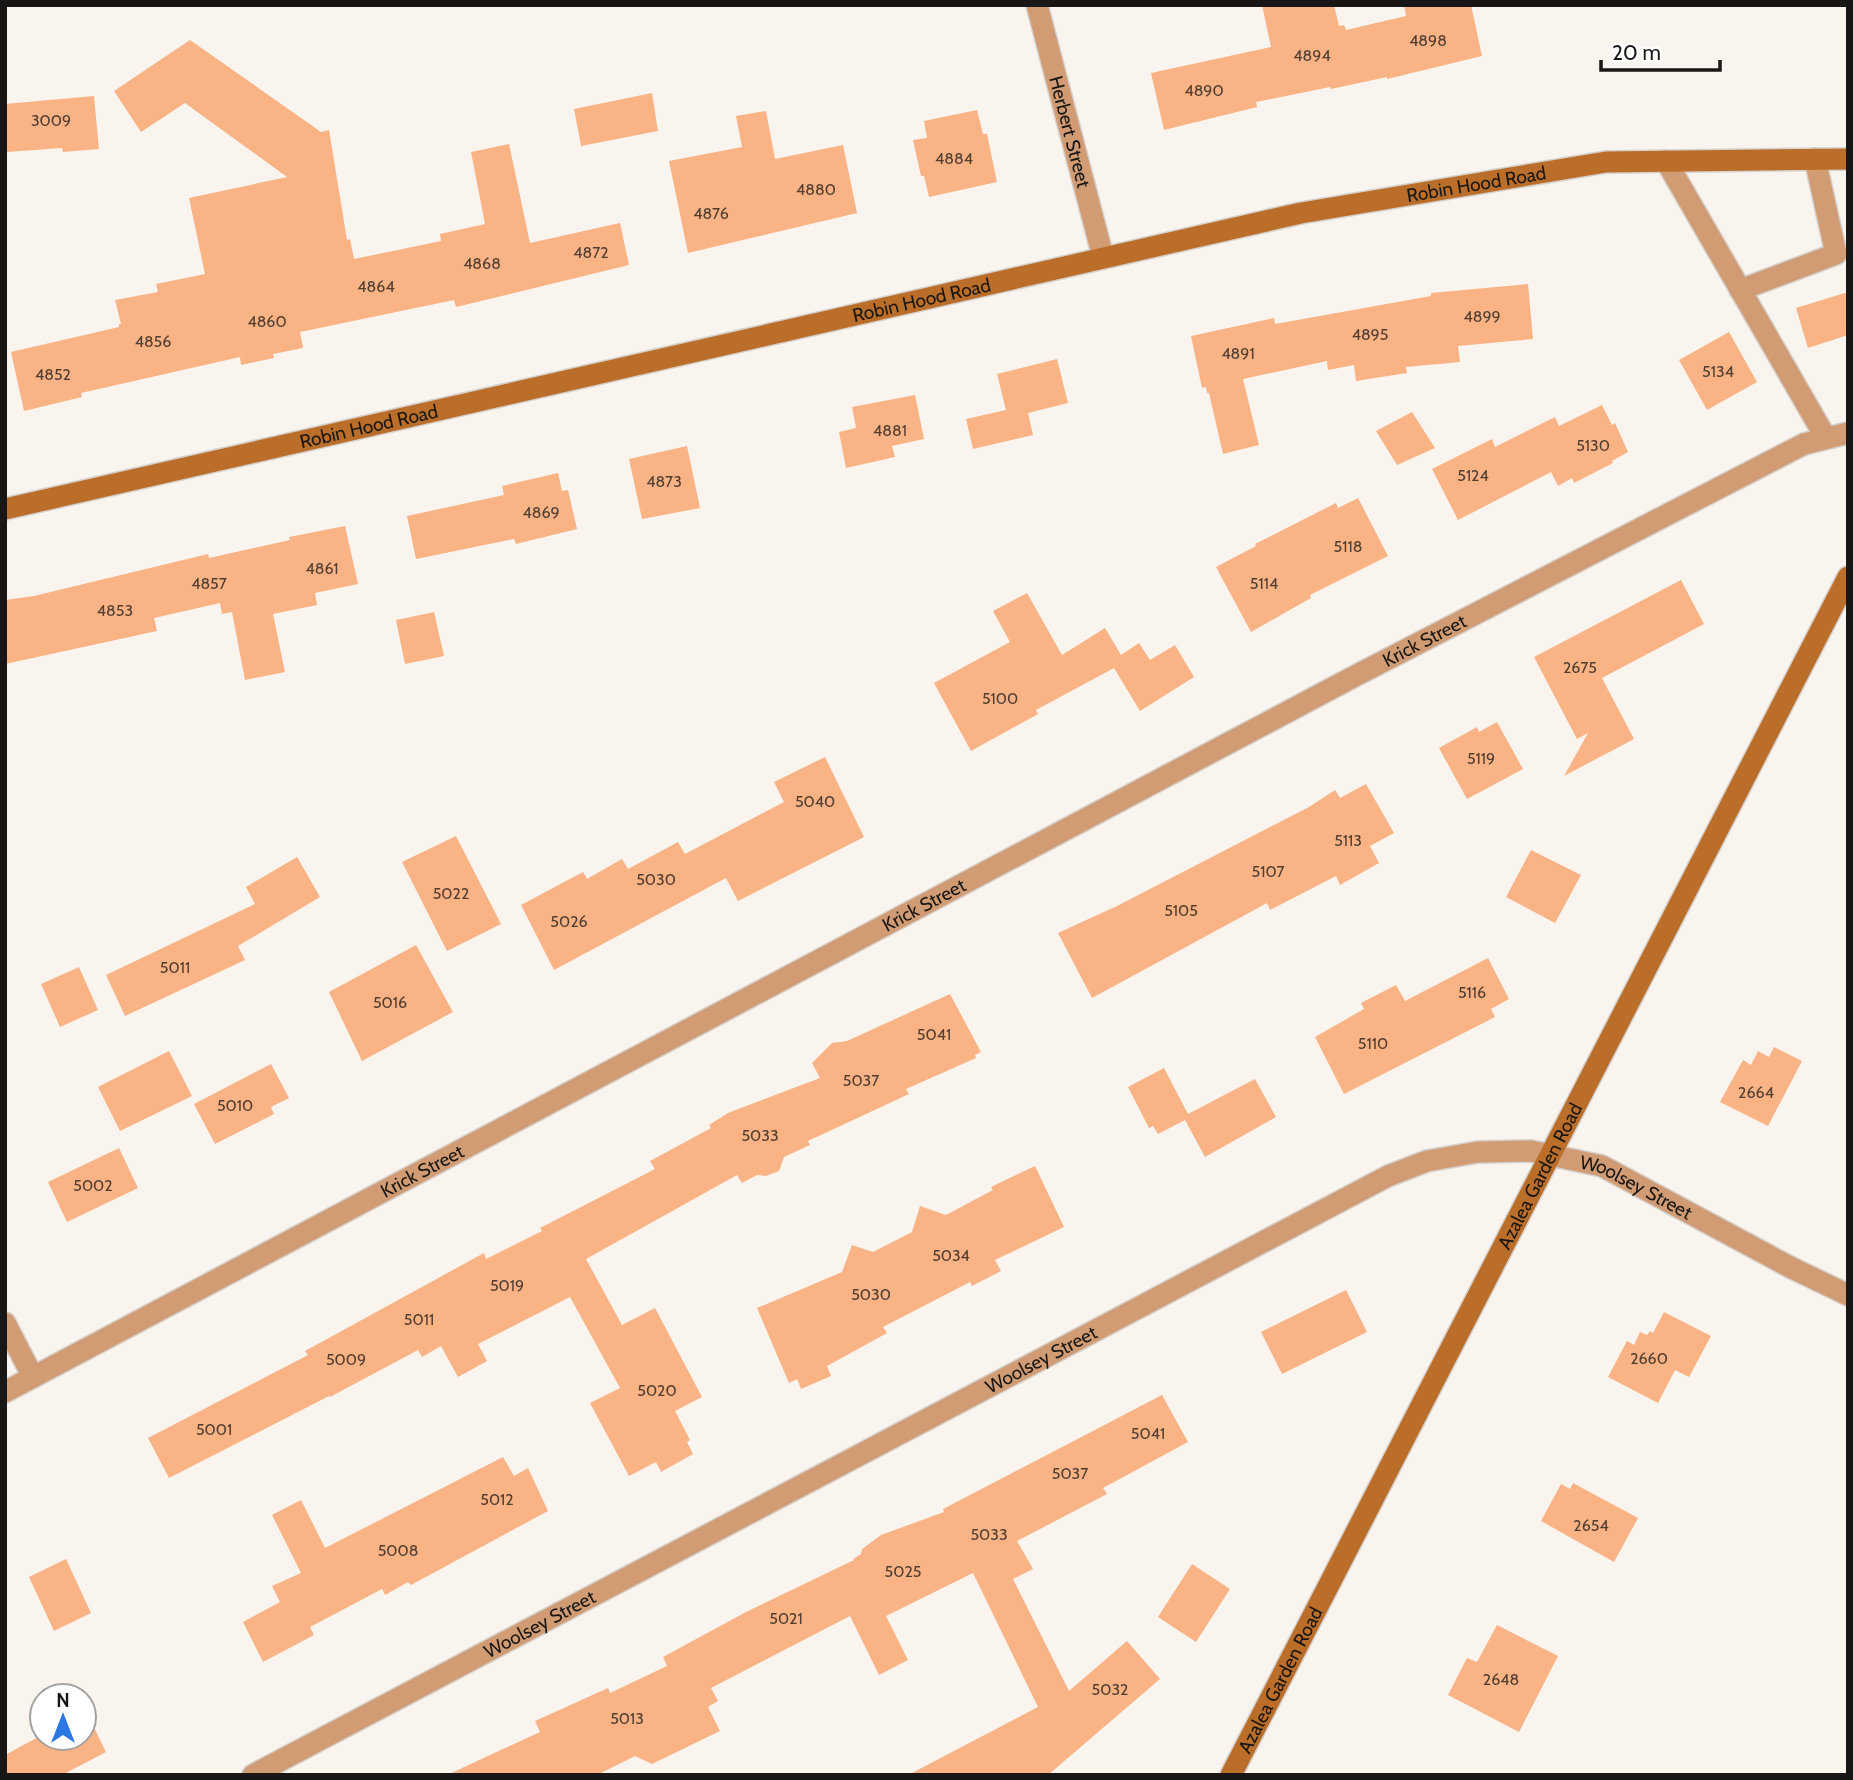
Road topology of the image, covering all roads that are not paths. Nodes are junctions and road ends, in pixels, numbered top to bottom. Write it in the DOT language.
graph roads {
  1 [pos="1037,5"];
  2 [pos="1815,159"];
  3 [pos="1848,159"];
  4 [pos="1665,161"];
  5 [pos="1103,257"];
  6 [pos="1740,290"];
  7 [pos="1848,433"];
  8 [pos="1826,438"];
  9 [pos="5,509"];
  10 [pos="1848,577"];
  11 [pos="1551,1154"];
  12 [pos="1848,1296"];
  13 [pos="5,1323"];
  14 [pos="33,1377"];
  15 [pos="5,1392"];
  16 [pos="253,1775"];
  17 [pos="1231,1775"];
  1 -- 5 [label="street, Herbert Street"];
  2 -- 3 [label="street, Robin Hood Road"];
  2 -- 4 [label="street, Robin Hood Road"];
  2 -- 6 [label="street"];
  4 -- 5 [label="street, Robin Hood Road"];
  4 -- 6 [label="street"];
  5 -- 9 [label="street, Robin Hood Road"];
  6 -- 8 [label="street"];
  7 -- 8 [label="street, Krick Street"];
  8 -- 14 [label="street, Krick Street"];
  10 -- 11 [label="street, Azalea Garden Road"];
  11 -- 12 [label="street, Woolsey Street"];
  11 -- 16 [label="street, Woolsey Street"];
  11 -- 17 [label="street, Azalea Garden Road"];
  13 -- 14 [label="street"];
  14 -- 15 [label="street, Krick Street"];
}
